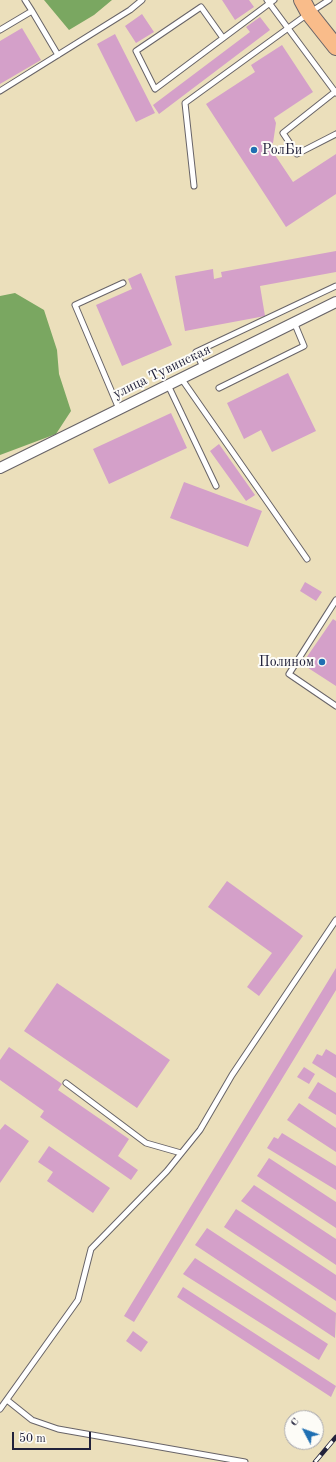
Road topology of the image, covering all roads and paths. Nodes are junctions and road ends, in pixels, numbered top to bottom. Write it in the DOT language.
graph roads {
  1 [pos="25,0"];
  2 [pos="142,0"];
  3 [pos="329,0"];
  4 [pos="270,1"];
  5 [pos="306,6"];
  6 [pos="32,11"];
  7 [pos="288,28"];
  8 [pos="0,30"];
  9 [pos="223,38"];
  10 [pos="336,47"];
  11 [pos="58,55"];
  12 [pos="0,91"];
  13 [pos="336,92"];
  14 [pos="336,134"];
  15 [pos="194,186"];
  16 [pos="123,284"];
  17 [pos="336,286"];
  18 [pos="336,302"];
  19 [pos="294,322"];
  20 [pos="203,367"];
  21 [pos="181,378"];
  22 [pos="168,385"];
  23 [pos="219,388"];
  24 [pos="119,409"];
  25 [pos="0,468"];
  26 [pos="216,486"];
  27 [pos="307,559"];
  28 [pos="336,600"];
  29 [pos="336,706"];
  30 [pos="336,920"];
  31 [pos="66,1083"];
  32 [pos="181,1153"];
  33 [pos="6,1400"];
  34 [pos="0,1409"];
  35 [pos="245,1462"];
  1 -- 6 [label="lane"];
  2 -- 11 [label="lane"];
  3 -- 5 [label="lane"];
  4 -- 7 [label="lane"];
  4 -- 9 [label="lane"];
  5 -- 7 [label="lane"];
  5 -- 10 [label="main road"];
  6 -- 8 [label="lane"];
  6 -- 11 [label="lane"];
  7 -- 13 [label="lane"];
  7 -- 15 [label="lane"];
  9 -- 9 [label="lane"];
  11 -- 12 [label="lane"];
  13 -- 14 [label="lane"];
  16 -- 24 [label="lane"];
  17 -- 20 [label="lane"];
  18 -- 19 [label="street, улица Тувинская"];
  19 -- 20 [label="street, улица Тувинская"];
  19 -- 23 [label="lane"];
  20 -- 21 [label="street, улица Тувинская"];
  21 -- 22 [label="street, улица Тувинская"];
  21 -- 27 [label="lane"];
  22 -- 24 [label="street, улица Тувинская"];
  22 -- 26 [label="lane"];
  24 -- 25 [label="street, улица Тувинская"];
  28 -- 29 [label="lane"];
  30 -- 32 [label="lane"];
  31 -- 32 [label="lane"];
  32 -- 33 [label="lane"];
  33 -- 34 [label="lane"];
  33 -- 35 [label="lane"];
}
